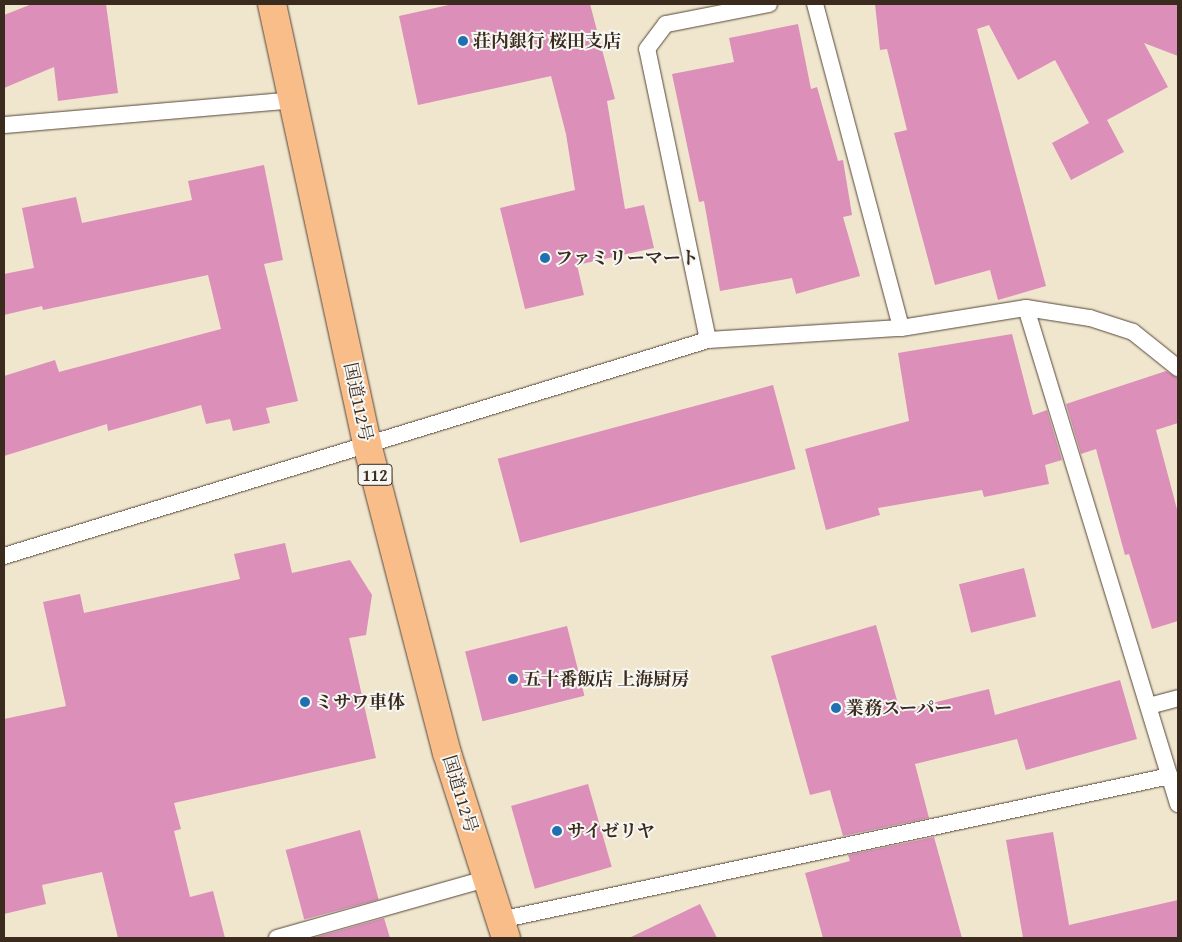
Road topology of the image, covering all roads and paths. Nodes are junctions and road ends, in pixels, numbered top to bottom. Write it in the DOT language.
graph roads {
  1 [pos="272,4"];
  2 [pos="769,4"];
  3 [pos="814,4"];
  4 [pos="294,100"];
  5 [pos="4,125"];
  6 [pos="1026,308"];
  7 [pos="901,328"];
  8 [pos="708,340"];
  9 [pos="1178,368"];
  10 [pos="368,444"];
  11 [pos="4,556"];
  12 [pos="1178,698"];
  13 [pos="1149,706"];
  14 [pos="1170,776"];
  15 [pos="1178,804"];
  16 [pos="486,879"];
  17 [pos="503,929"];
  18 [pos="277,938"];
  1 -- 4 [label="highway, 国道112号 / 112"];
  2 -- 8 [label="lane"];
  3 -- 7 [label="lane"];
  4 -- 5 [label="lane"];
  4 -- 10 [label="highway, 国道112号 / 112"];
  6 -- 7 [label="lane"];
  6 -- 9 [label="lane"];
  6 -- 13 [label="lane"];
  7 -- 8 [label="lane"];
  8 -- 10 [label="lane"];
  10 -- 11 [label="lane"];
  10 -- 16 [label="highway, 国道112号 / 112"];
  12 -- 13 [label="lane"];
  13 -- 14 [label="lane"];
  14 -- 15 [label="lane"];
  14 -- 17 [label="lane"];
  16 -- 17 [label="highway, 国道112号 / 112"];
  16 -- 18 [label="lane"];
}
